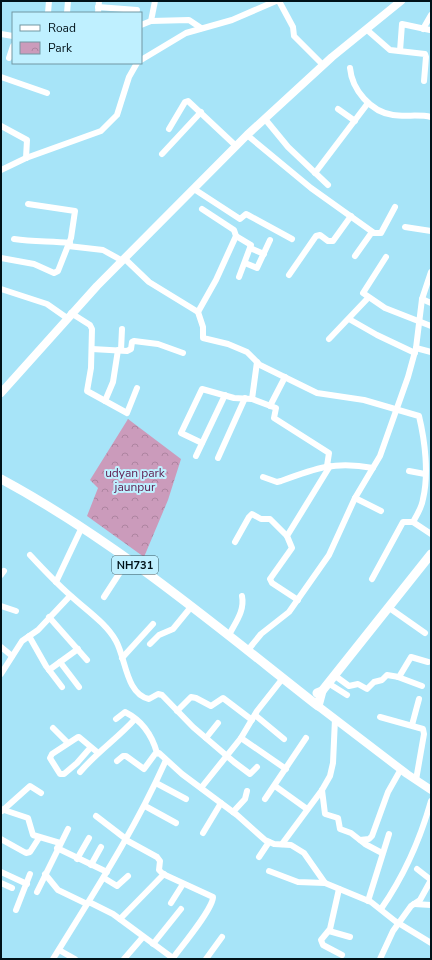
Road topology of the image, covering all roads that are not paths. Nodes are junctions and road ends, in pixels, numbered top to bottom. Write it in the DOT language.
graph roads {
  1 [pos="49,1"];
  2 [pos="68,1"];
  3 [pos="155,1"];
  4 [pos="276,1"];
  5 [pos="279,1"];
  6 [pos="401,1"];
  7 [pos="98,7"];
  8 [pos="137,10"];
  9 [pos="48,12"];
  10 [pos="67,12"];
  11 [pos="431,15"];
  12 [pos="151,21"];
  13 [pos="142,25"];
  14 [pos="201,28"];
  15 [pos="366,29"];
  16 [pos="427,30"];
  17 [pos="1,34"];
  18 [pos="12,36"];
  19 [pos="12,50"];
  20 [pos="400,51"];
  21 [pos="10,58"];
  22 [pos="142,59"];
  23 [pos="136,64"];
  24 [pos="323,65"];
  25 [pos="350,68"];
  26 [pos="1,77"];
  27 [pos="424,81"];
  28 [pos="47,93"];
  29 [pos="368,103"];
  30 [pos="338,109"];
  31 [pos="201,112"];
  32 [pos="431,117"];
  33 [pos="265,119"];
  34 [pos="355,121"];
  35 [pos="1,126"];
  36 [pos="169,129"];
  37 [pos="247,135"];
  38 [pos="236,146"];
  39 [pos="162,154"];
  40 [pos="26,158"];
  41 [pos="1,170"];
  42 [pos="315,173"];
  43 [pos="328,185"];
  44 [pos="194,189"];
  45 [pos="28,204"];
  46 [pos="395,207"];
  47 [pos="202,209"];
  48 [pos="351,216"];
  49 [pos="405,228"];
  50 [pos="431,231"];
  51 [pos="372,232"];
  52 [pos="236,236"];
  53 [pos="14,239"];
  54 [pos="292,239"];
  55 [pos="270,240"];
  56 [pos="69,245"];
  57 [pos="250,248"];
  58 [pos="264,254"];
  59 [pos="355,256"];
  60 [pos="386,257"];
  61 [pos="1,258"];
  62 [pos="123,259"];
  63 [pos="245,263"];
  64 [pos="431,272"];
  65 [pos="289,275"];
  66 [pos="239,277"];
  67 [pos="2,291"];
  68 [pos="368,298"];
  69 [pos="422,299"];
  70 [pos="431,303"];
  71 [pos="198,312"];
  72 [pos="69,315"];
  73 [pos="349,319"];
  74 [pos="419,322"];
  75 [pos="431,326"];
  76 [pos="122,329"];
  77 [pos="329,339"];
  78 [pos="92,350"];
  79 [pos="119,350"];
  80 [pos="416,350"];
  81 [pos="431,352"];
  82 [pos="183,353"];
  83 [pos="257,362"];
  84 [pos="285,377"];
  85 [pos="137,388"];
  86 [pos="1,393"];
  87 [pos="225,396"];
  88 [pos="249,399"];
  89 [pos="105,401"];
  90 [pos="270,406"];
  91 [pos="396,409"];
  92 [pos="202,442"];
  93 [pos="196,456"];
  94 [pos="218,458"];
  95 [pos="329,466"];
  96 [pos="373,468"];
  97 [pos="409,472"];
  98 [pos="425,474"];
  99 [pos="263,477"];
  100 [pos="2,481"];
  101 [pos="355,498"];
  102 [pos="381,511"];
  103 [pos="413,522"];
  104 [pos="82,527"];
  105 [pos="431,534"];
  106 [pos="287,536"];
  107 [pos="234,542"];
  108 [pos="431,554"];
  109 [pos="30,555"];
  110 [pos="128,560"];
  111 [pos="372,579"];
  112 [pos="56,582"];
  113 [pos="70,596"];
  114 [pos="242,596"];
  115 [pos="104,597"];
  116 [pos="298,600"];
  117 [pos="1,606"];
  118 [pos="192,607"];
  119 [pos="388,607"];
  120 [pos="16,611"];
  121 [pos="49,617"];
  122 [pos="153,624"];
  123 [pos="425,633"];
  124 [pos="229,635"];
  125 [pos="29,636"];
  126 [pos="150,644"];
  127 [pos="1,647"];
  128 [pos="78,649"];
  129 [pos="248,650"];
  130 [pos="12,656"];
  131 [pos="122,658"];
  132 [pos="87,660"];
  133 [pos="60,662"];
  134 [pos="428,662"];
  135 [pos="49,670"];
  136 [pos="1,674"];
  137 [pos="398,677"];
  138 [pos="283,678"];
  139 [pos="331,679"];
  140 [pos="422,686"];
  141 [pos="62,687"];
  142 [pos="79,687"];
  143 [pos="322,691"];
  144 [pos="347,695"];
  145 [pos="308,698"];
  146 [pos="419,699"];
  147 [pos="318,706"];
  148 [pos="177,711"];
  149 [pos="254,717"];
  150 [pos="380,717"];
  151 [pos="116,719"];
  152 [pos="135,719"];
  153 [pos="335,719"];
  154 [pos="218,723"];
  155 [pos="412,725"];
  156 [pos="53,728"];
  157 [pos="206,738"];
  158 [pos="241,738"];
  159 [pos="306,738"];
  160 [pos="284,739"];
  161 [pos="68,742"];
  162 [pos="91,747"];
  163 [pos="97,752"];
  164 [pos="157,753"];
  165 [pos="227,757"];
  166 [pos="166,760"];
  167 [pos="117,761"];
  168 [pos="257,767"];
  169 [pos="286,769"];
  170 [pos="401,769"];
  171 [pos="80,772"];
  172 [pos="416,780"];
  173 [pos="156,783"];
  174 [pos="275,786"];
  175 [pos="201,788"];
  176 [pos="322,790"];
  177 [pos="431,790"];
  178 [pos="247,791"];
  179 [pos="41,793"];
  180 [pos="186,800"];
  181 [pos="265,800"];
  182 [pos="431,801"];
  183 [pos="221,803"];
  184 [pos="145,806"];
  185 [pos="307,809"];
  186 [pos="2,810"];
  187 [pos="233,812"];
  188 [pos="96,816"];
  189 [pos="176,823"];
  190 [pos="68,829"];
  191 [pos="203,833"];
  192 [pos="389,834"];
  193 [pos="1,838"];
  194 [pos="39,838"];
  195 [pos="89,838"];
  196 [pos="126,839"];
  197 [pos="360,840"];
  198 [pos="269,842"];
  199 [pos="282,844"];
  200 [pos="59,846"];
  201 [pos="101,847"];
  202 [pos="382,853"];
  203 [pos="259,857"];
  204 [pos="78,859"];
  205 [pos="91,865"];
  206 [pos="417,869"];
  207 [pos="269,871"];
  208 [pos="1,872"];
  209 [pos="30,874"];
  210 [pos="45,874"];
  211 [pos="164,874"];
  212 [pos="105,875"];
  213 [pos="128,876"];
  214 [pos="431,880"];
  215 [pos="1,883"];
  216 [pos="325,883"];
  217 [pos="27,884"];
  218 [pos="183,884"];
  219 [pos="12,888"];
  220 [pos="339,889"];
  221 [pos="37,892"];
  222 [pos="368,901"];
  223 [pos="88,903"];
  224 [pos="171,903"];
  225 [pos="414,904"];
  226 [pos="431,905"];
  227 [pos="181,909"];
  228 [pos="381,909"];
  229 [pos="16,910"];
  230 [pos="120,920"];
  231 [pos="399,923"];
  232 [pos="329,931"];
  233 [pos="143,937"];
  234 [pos="222,937"];
  235 [pos="350,937"];
  236 [pos="431,943"];
  237 [pos="154,944"];
  238 [pos="59,950"];
  239 [pos="342,954"];
  240 [pos="173,958"];
  241 [pos="53,959"];
  242 [pos="75,959"];
  243 [pos="124,959"];
  244 [pos="206,959"];
  245 [pos="380,959"];
  1 -- 9 [label="street"];
  2 -- 10 [label="street"];
  3 -- 12 [label="street"];
  4 -- 14 [label="street"];
  5 -- 24 [label="street"];
  6 -- 15 [label="main road"];
  7 -- 8 [label="street"];
  11 -- 16 [label="street"];
  12 -- 13 [label="street"];
  12 -- 14 [label="street"];
  14 -- 22 [label="street"];
  15 -- 20 [label="street"];
  15 -- 24 [label="main road"];
  16 -- 20 [label="street"];
  17 -- 18 [label="street"];
  19 -- 21 [label="street"];
  20 -- 27 [label="street"];
  23 -- 40 [label="street"];
  24 -- 33 [label="main road"];
  25 -- 29 [label="street"];
  26 -- 28 [label="street"];
  29 -- 32 [label="street"];
  29 -- 34 [label="street"];
  30 -- 34 [label="street"];
  31 -- 36 [label="street"];
  31 -- 38 [label="street"];
  31 -- 39 [label="street"];
  33 -- 37 [label="main road"];
  33 -- 42 [label="street"];
  34 -- 42 [label="street"];
  35 -- 40 [label="street"];
  37 -- 38 [label="main road"];
  37 -- 48 [label="street"];
  38 -- 44 [label="main road"];
  40 -- 41 [label="street"];
  42 -- 43 [label="street"];
  44 -- 54 [label="street"];
  44 -- 62 [label="main road"];
  45 -- 56 [label="street"];
  46 -- 51 [label="street"];
  47 -- 52 [label="street"];
  48 -- 51 [label="street"];
  48 -- 65 [label="street"];
  49 -- 50 [label="street"];
  51 -- 59 [label="street"];
  52 -- 57 [label="street"];
  52 -- 71 [label="street"];
  53 -- 56 [label="street"];
  55 -- 58 [label="street"];
  56 -- 61 [label="street"];
  56 -- 62 [label="street"];
  57 -- 58 [label="street"];
  57 -- 63 [label="street"];
  58 -- 63 [label="street"];
  60 -- 68 [label="street"];
  62 -- 71 [label="street"];
  62 -- 72 [label="main road"];
  63 -- 66 [label="street"];
  64 -- 69 [label="street"];
  67 -- 72 [label="street"];
  68 -- 73 [label="street"];
  68 -- 74 [label="street"];
  69 -- 70 [label="street"];
  69 -- 74 [label="street"];
  71 -- 83 [label="street"];
  72 -- 78 [label="street"];
  72 -- 86 [label="main road"];
  73 -- 77 [label="street"];
  73 -- 80 [label="street"];
  74 -- 75 [label="street"];
  74 -- 80 [label="street"];
  76 -- 79 [label="street"];
  78 -- 79 [label="street"];
  78 -- 89 [label="street"];
  79 -- 82 [label="street"];
  79 -- 89 [label="street"];
  80 -- 81 [label="street"];
  80 -- 91 [label="street"];
  83 -- 84 [label="street"];
  83 -- 88 [label="street"];
  84 -- 90 [label="street"];
  84 -- 91 [label="street"];
  85 -- 89 [label="street"];
  87 -- 88 [label="street"];
  87 -- 92 [label="street"];
  87 -- 92 [label="street"];
  88 -- 90 [label="street"];
  88 -- 94 [label="street"];
  90 -- 95 [label="street"];
  91 -- 96 [label="street"];
  91 -- 98 [label="street"];
  92 -- 93 [label="street"];
  95 -- 96 [label="street"];
  95 -- 99 [label="street"];
  95 -- 106 [label="street"];
  96 -- 101 [label="street"];
  97 -- 98 [label="street"];
  98 -- 103 [label="street"];
  100 -- 104 [label="highway, NH731"];
  101 -- 102 [label="street"];
  101 -- 116 [label="street"];
  103 -- 105 [label="street"];
  103 -- 111 [label="street"];
  104 -- 110 [label="highway, NH731"];
  104 -- 112 [label="street"];
  106 -- 107 [label="street"];
  106 -- 116 [label="street"];
  108 -- 119 [label="highway"];
  109 -- 112 [label="street"];
  110 -- 115 [label="street"];
  110 -- 118 [label="highway, NH731"];
  112 -- 113 [label="street"];
  113 -- 121 [label="street"];
  113 -- 131 [label="street"];
  114 -- 124 [label="street"];
  116 -- 129 [label="street"];
  117 -- 120 [label="street"];
  118 -- 124 [label="highway, NH731"];
  118 -- 126 [label="street"];
  119 -- 123 [label="street"];
  119 -- 139 [label="highway"];
  121 -- 125 [label="street"];
  121 -- 128 [label="street"];
  122 -- 131 [label="street"];
  124 -- 129 [label="highway, NH731"];
  125 -- 130 [label="street"];
  125 -- 135 [label="street"];
  127 -- 130 [label="street"];
  128 -- 132 [label="street"];
  128 -- 133 [label="street"];
  129 -- 138 [label="highway, NH731"];
  130 -- 136 [label="street"];
  131 -- 148 [label="street"];
  133 -- 135 [label="street"];
  133 -- 142 [label="street"];
  134 -- 137 [label="street"];
  135 -- 141 [label="street"];
  137 -- 139 [label="street"];
  137 -- 140 [label="street"];
  138 -- 145 [label="highway, NH731"];
  138 -- 149 [label="street"];
  139 -- 143 [label="highway"];
  139 -- 144 [label="street"];
  143 -- 145 [label="highway"];
  143 -- 147 [label="highway"];
  145 -- 147 [label="highway, NH731"];
  146 -- 155 [label="street"];
  147 -- 153 [label="main road"];
  148 -- 149 [label="street"];
  148 -- 157 [label="street"];
  149 -- 158 [label="street"];
  149 -- 160 [label="street"];
  150 -- 155 [label="street"];
  151 -- 152 [label="street"];
  152 -- 163 [label="street"];
  152 -- 164 [label="street"];
  153 -- 170 [label="main road"];
  153 -- 176 [label="street"];
  154 -- 157 [label="street"];
  155 -- 172 [label="street"];
  156 -- 161 [label="street"];
  157 -- 165 [label="street"];
  158 -- 165 [label="street"];
  158 -- 169 [label="street"];
  159 -- 169 [label="street"];
  161 -- 162 [label="street"];
  161 -- 162 [label="street"];
  162 -- 163 [label="street"];
  163 -- 171 [label="street"];
  164 -- 166 [label="street"];
  164 -- 167 [label="street"];
  165 -- 168 [label="street"];
  165 -- 175 [label="street"];
  166 -- 173 [label="street"];
  166 -- 175 [label="street"];
  169 -- 174 [label="street"];
  170 -- 172 [label="main road"];
  170 -- 197 [label="street"];
  172 -- 177 [label="main road"];
  173 -- 180 [label="street"];
  173 -- 184 [label="street"];
  174 -- 181 [label="street"];
  174 -- 185 [label="street"];
  175 -- 183 [label="street"];
  176 -- 185 [label="street"];
  176 -- 197 [label="street"];
  178 -- 187 [label="street"];
  179 -- 186 [label="street"];
  182 -- 228 [label="street"];
  183 -- 187 [label="street"];
  183 -- 191 [label="street"];
  184 -- 189 [label="street"];
  184 -- 196 [label="street"];
  185 -- 199 [label="street"];
  186 -- 194 [label="street"];
  187 -- 198 [label="street"];
  188 -- 196 [label="street"];
  190 -- 200 [label="street"];
  192 -- 202 [label="street"];
  193 -- 194 [label="street"];
  194 -- 200 [label="street"];
  195 -- 204 [label="street"];
  196 -- 211 [label="street"];
  196 -- 212 [label="street"];
  197 -- 202 [label="street"];
  198 -- 199 [label="street"];
  198 -- 203 [label="street"];
  199 -- 216 [label="street"];
  200 -- 204 [label="street"];
  200 -- 210 [label="street"];
  201 -- 205 [label="street"];
  202 -- 222 [label="street"];
  204 -- 205 [label="street"];
  205 -- 212 [label="street"];
  206 -- 214 [label="street"];
  207 -- 216 [label="street"];
  208 -- 217 [label="street"];
  209 -- 217 [label="street"];
  210 -- 221 [label="street"];
  210 -- 223 [label="street"];
  211 -- 218 [label="street"];
  211 -- 230 [label="street"];
  212 -- 213 [label="street"];
  212 -- 223 [label="street"];
  214 -- 225 [label="street"];
  215 -- 219 [label="street"];
  216 -- 220 [label="street"];
  217 -- 229 [label="street"];
  218 -- 224 [label="street"];
  218 -- 240 [label="street"];
  220 -- 222 [label="street"];
  220 -- 232 [label="street"];
  222 -- 228 [label="street"];
  223 -- 230 [label="street"];
  223 -- 238 [label="street"];
  225 -- 226 [label="street"];
  225 -- 231 [label="street"];
  227 -- 237 [label="street"];
  228 -- 231 [label="street"];
  230 -- 233 [label="street"];
  231 -- 236 [label="street"];
  231 -- 245 [label="street"];
  232 -- 235 [label="street"];
  232 -- 239 [label="street"];
  233 -- 237 [label="street"];
  233 -- 243 [label="street"];
  234 -- 244 [label="street"];
  237 -- 240 [label="street"];
  238 -- 241 [label="street"];
  238 -- 242 [label="street"];
}
